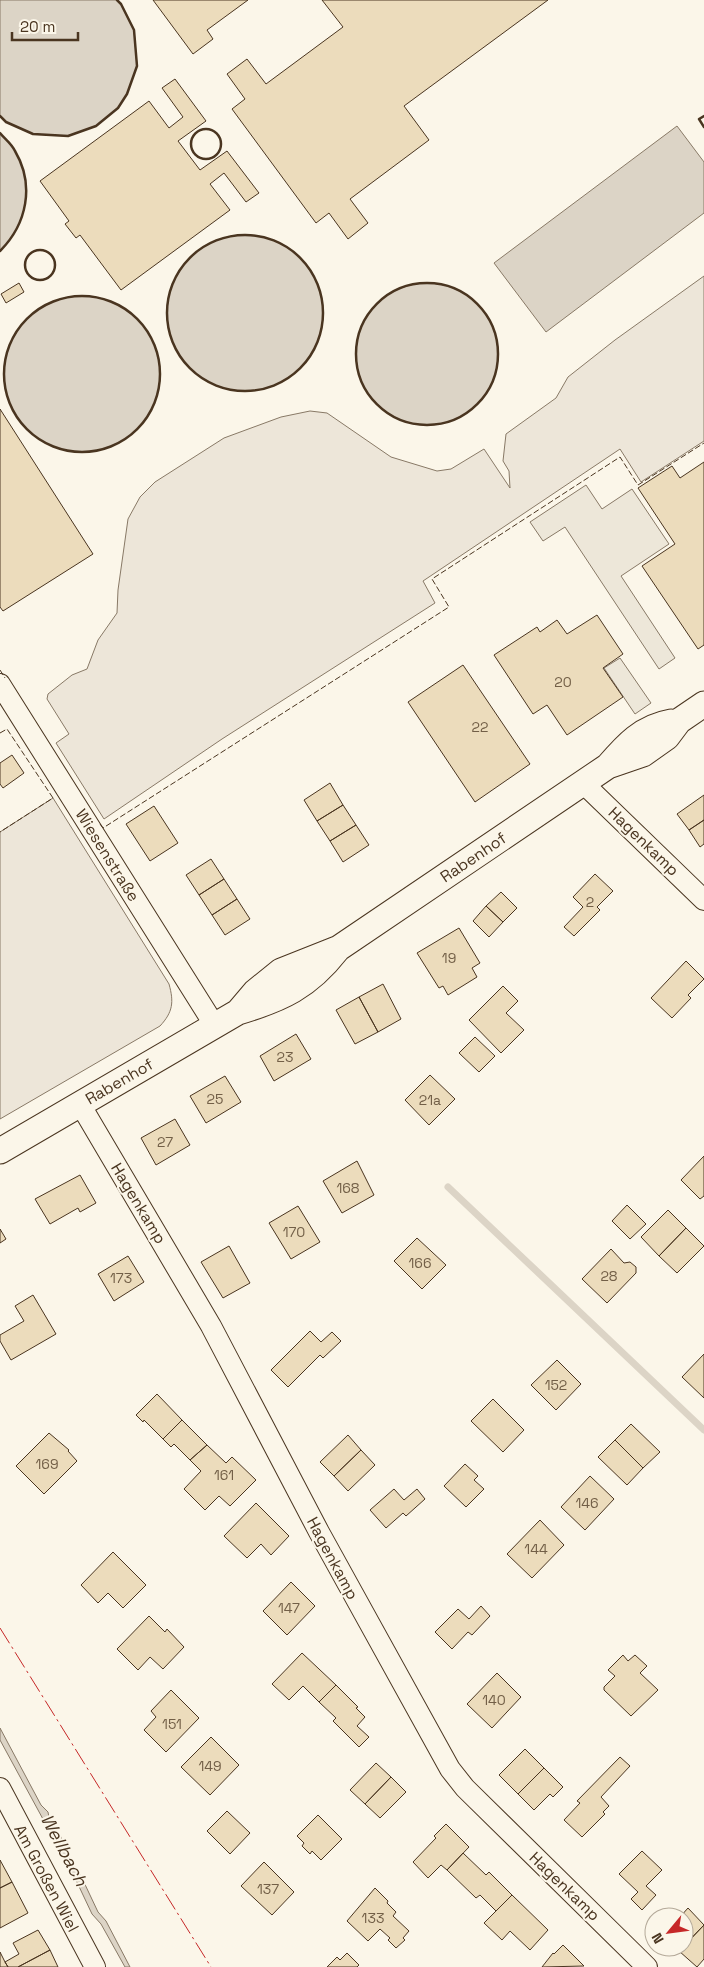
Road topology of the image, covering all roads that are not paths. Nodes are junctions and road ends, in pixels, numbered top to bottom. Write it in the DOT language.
graph roads {
  1 [pos="0,684"];
  2 [pos="704,704"];
  3 [pos="583,783"];
  4 [pos="704,900"];
  5 [pos="215,1026"];
  6 [pos="80,1104"];
  7 [pos="0,1151"];
  8 [pos="0,1788"];
  9 [pos="95,1967"];
  10 [pos="647,1967"];
  1 -- 5 [label="street, Wiesenstraße"];
  2 -- 3 [label="street, Rabenhof"];
  3 -- 4 [label="street, Hagenkamp"];
  3 -- 5 [label="street, Rabenhof"];
  5 -- 6 [label="street, Rabenhof"];
  6 -- 7 [label="street, Rabenhof"];
  6 -- 10 [label="street, Hagenkamp"];
  8 -- 9 [label="street, Am Großen Wiel"];
}
